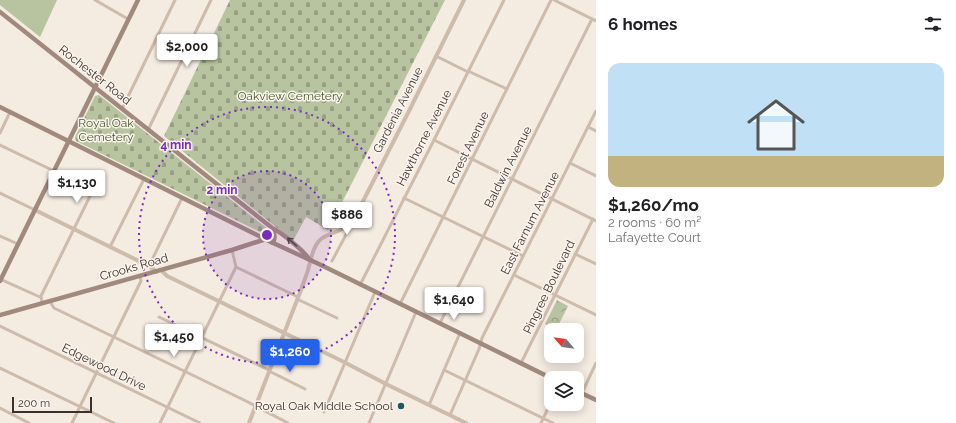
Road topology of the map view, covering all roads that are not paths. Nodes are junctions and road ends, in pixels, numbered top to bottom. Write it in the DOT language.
graph roads {
  1 [pos="95,0"];
  2 [pos="138,0"];
  3 [pos="175,0"];
  4 [pos="212,0"];
  5 [pos="464,0"];
  6 [pos="504,0"];
  7 [pos="553,0"];
  8 [pos="0,12"];
  9 [pos="128,19"];
  10 [pos="594,20"];
  11 [pos="436,56"];
  12 [pos="468,71"];
  13 [pos="95,87"];
  14 [pos="507,90"];
  15 [pos="0,107"];
  16 [pos="122,109"];
  17 [pos="596,111"];
  18 [pos="10,112"];
  19 [pos="588,127"];
  20 [pos="148,130"];
  21 [pos="596,131"];
  22 [pos="0,134"];
  23 [pos="434,140"];
  24 [pos="68,141"];
  25 [pos="0,144"];
  26 [pos="472,159"];
  27 [pos="570,163"];
  28 [pos="54,171"];
  29 [pos="596,176"];
  30 [pos="144,179"];
  31 [pos="512,179"];
  32 [pos="94,188"];
  33 [pos="0,193"];
  34 [pos="182,198"];
  35 [pos="404,198"];
  36 [pos="552,199"];
  37 [pos="35,210"];
  38 [pos="443,217"];
  39 [pos="594,220"];
  40 [pos="271,227"];
  41 [pos="347,227"];
  42 [pos="73,229"];
  43 [pos="0,236"];
  44 [pos="483,237"];
  45 [pos="266,239"];
  46 [pos="273,243"];
  47 [pos="18,244"];
  48 [pos="110,247"];
  49 [pos="232,250"];
  50 [pos="575,254"];
  51 [pos="523,256"];
  52 [pos="310,260"];
  53 [pos="332,261"];
  54 [pos="596,264"];
  55 [pos="148,266"];
  56 [pos="236,267"];
  57 [pos="158,271"];
  58 [pos="514,275"];
  59 [pos="140,276"];
  60 [pos="0,280"];
  61 [pos="360,285"];
  62 [pos="375,292"];
  63 [pos="555,295"];
  64 [pos="40,297"];
  65 [pos="298,298"];
  66 [pos="50,301"];
  67 [pos="219,301"];
  68 [pos="42,304"];
  69 [pos="400,304"];
  70 [pos="416,312"];
  71 [pos="0,315"];
  72 [pos="596,315"];
  73 [pos="159,317"];
  74 [pos="337,318"];
  75 [pos="440,323"];
  76 [pos="0,326"];
  77 [pos="284,332"];
  78 [pos="460,333"];
  79 [pos="114,337"];
  80 [pos="202,338"];
  81 [pos="481,344"];
  82 [pos="345,362"];
  83 [pos="596,363"];
  84 [pos="521,364"];
  85 [pos="0,368"];
  86 [pos="444,370"];
  87 [pos="269,371"];
  88 [pos="185,372"];
  89 [pos="96,373"];
  90 [pos="544,375"];
  91 [pos="466,380"];
  92 [pos="584,383"];
  93 [pos="386,384"];
  94 [pos="305,389"];
  95 [pos="584,394"];
  96 [pos="596,400"];
  97 [pos="429,405"];
  98 [pos="255,406"];
  99 [pos="80,407"];
  100 [pos="0,408"];
  101 [pos="168,408"];
  102 [pos="546,411"];
  103 [pos="324,412"];
  104 [pos="450,415"];
  105 [pos="543,418"];
  106 [pos="29,423"];
  107 [pos="72,423"];
  108 [pos="114,423"];
  109 [pos="160,423"];
  110 [pos="200,423"];
  111 [pos="248,423"];
  112 [pos="288,423"];
  113 [pos="369,423"];
  114 [pos="466,423"];
  115 [pos="541,423"];
  116 [pos="553,423"];
  1 -- 9 [label="street"];
  2 -- 9 [label="main road"];
  3 -- 16 [label="street"];
  4 -- 20 [label="street"];
  5 -- 11 [label="street, Gardenia Avenue"];
  6 -- 12 [label="street, Hawthorne Avenue"];
  7 -- 10 [label="street"];
  7 -- 14 [label="street, Forest Avenue"];
  8 -- 13 [label="main road, Rochester Road"];
  9 -- 13 [label="main road"];
  10 -- 31 [label="street, Baldwin Avenue"];
  11 -- 12 [label="street"];
  11 -- 41 [label="street, Gardenia Avenue"];
  12 -- 14 [label="street"];
  12 -- 23 [label="street, Hawthorne Avenue"];
  13 -- 16 [label="main road, Rochester Road"];
  13 -- 24 [label="main road"];
  14 -- 26 [label="street, Forest Avenue"];
  15 -- 18 [label="main road"];
  16 -- 20 [label="main road, Rochester Road"];
  17 -- 19 [label="street, East Farnum Avenue"];
  18 -- 22 [label="street"];
  18 -- 24 [label="main road"];
  19 -- 21 [label="street"];
  19 -- 27 [label="street, East Farnum Avenue"];
  20 -- 40 [label="main road, Rochester Road"];
  23 -- 26 [label="street"];
  23 -- 35 [label="street, Hawthorne Avenue"];
  24 -- 28 [label="main road"];
  24 -- 30 [label="main road"];
  25 -- 28 [label="street"];
  26 -- 31 [label="street"];
  26 -- 38 [label="street, Forest Avenue"];
  27 -- 29 [label="street"];
  27 -- 36 [label="street, East Farnum Avenue"];
  28 -- 37 [label="main road"];
  30 -- 34 [label="main road"];
  30 -- 48 [label="street"];
  31 -- 36 [label="street"];
  31 -- 44 [label="street, Baldwin Avenue"];
  32 -- 42 [label="street"];
  33 -- 37 [label="street"];
  34 -- 45 [label="main road"];
  34 -- 55 [label="street"];
  35 -- 38 [label="street"];
  35 -- 61 [label="street, Hawthorne Avenue"];
  36 -- 39 [label="street"];
  36 -- 51 [label="street, East Farnum Avenue"];
  37 -- 42 [label="street"];
  37 -- 47 [label="main road"];
  38 -- 44 [label="street"];
  38 -- 69 [label="street, Forest Avenue"];
  39 -- 50 [label="street, Pingree Boulevard"];
  40 -- 46 [label="main road"];
  52 -- 40 [label="main road, Rochester Road, one-way"];
  41 -- 52 [label="street"];
  41 -- 53 [label="street, Gardenia Avenue"];
  42 -- 48 [label="street"];
  42 -- 64 [label="street"];
  43 -- 47 [label="street"];
  44 -- 51 [label="street"];
  44 -- 75 [label="street, Baldwin Avenue"];
  45 -- 46 [label="main road"];
  45 -- 49 [label="main road, Crooks Road"];
  46 -- 52 [label="main road"];
  47 -- 60 [label="main road"];
  48 -- 55 [label="street"];
  49 -- 56 [label="street"];
  49 -- 57 [label="main road, Crooks Road"];
  50 -- 54 [label="street"];
  50 -- 63 [label="street, Pingree Boulevard"];
  51 -- 58 [label="street, East Farnum Avenue"];
  52 -- 61 [label="main road"];
  52 -- 65 [label="street"];
  55 -- 57 [label="street"];
  56 -- 65 [label="street"];
  56 -- 67 [label="street"];
  57 -- 59 [label="main road, Crooks Road"];
  57 -- 67 [label="street"];
  58 -- 63 [label="street"];
  58 -- 81 [label="street, East Farnum Avenue"];
  59 -- 66 [label="main road, Crooks Road"];
  59 -- 79 [label="street"];
  60 -- 64 [label="street"];
  61 -- 62 [label="main road"];
  62 -- 69 [label="main road"];
  62 -- 82 [label="street"];
  63 -- 72 [label="street"];
  63 -- 84 [label="street, Pingree Boulevard"];
  64 -- 68 [label="street"];
  65 -- 74 [label="street"];
  65 -- 77 [label="street"];
  66 -- 68 [label="main road, Crooks Road"];
  66 -- 79 [label="street"];
  67 -- 77 [label="street"];
  67 -- 80 [label="street"];
  68 -- 71 [label="main road, Crooks Road"];
  69 -- 70 [label="main road"];
  70 -- 75 [label="main road"];
  70 -- 93 [label="street"];
  73 -- 80 [label="street"];
  75 -- 78 [label="main road"];
  76 -- 89 [label="street, Edgewood Drive"];
  77 -- 82 [label="street"];
  77 -- 87 [label="street"];
  78 -- 81 [label="main road"];
  78 -- 86 [label="street"];
  79 -- 88 [label="street"];
  79 -- 89 [label="street"];
  80 -- 87 [label="street"];
  80 -- 88 [label="street"];
  81 -- 84 [label="main road"];
  81 -- 91 [label="street, East Farnum Avenue"];
  82 -- 93 [label="street"];
  82 -- 103 [label="street"];
  83 -- 92 [label="street"];
  84 -- 90 [label="main road"];
  85 -- 99 [label="street"];
  86 -- 91 [label="street"];
  86 -- 97 [label="street"];
  87 -- 94 [label="street"];
  87 -- 98 [label="street"];
  88 -- 98 [label="street"];
  88 -- 101 [label="street"];
  89 -- 99 [label="street"];
  89 -- 101 [label="street, Edgewood Drive"];
  91 -- 104 [label="street, East Farnum Avenue"];
  91 -- 105 [label="street"];
  93 -- 97 [label="street"];
  93 -- 113 [label="street"];
  95 -- 96 [label="main road"];
  97 -- 104 [label="street"];
  98 -- 111 [label="street"];
  98 -- 112 [label="street"];
  99 -- 107 [label="street"];
  99 -- 108 [label="street"];
  100 -- 106 [label="street"];
  101 -- 109 [label="street"];
  101 -- 110 [label="street, Edgewood Drive"];
  102 -- 105 [label="street"];
  104 -- 114 [label="street"];
  105 -- 115 [label="street"];
  105 -- 116 [label="street"];
}
